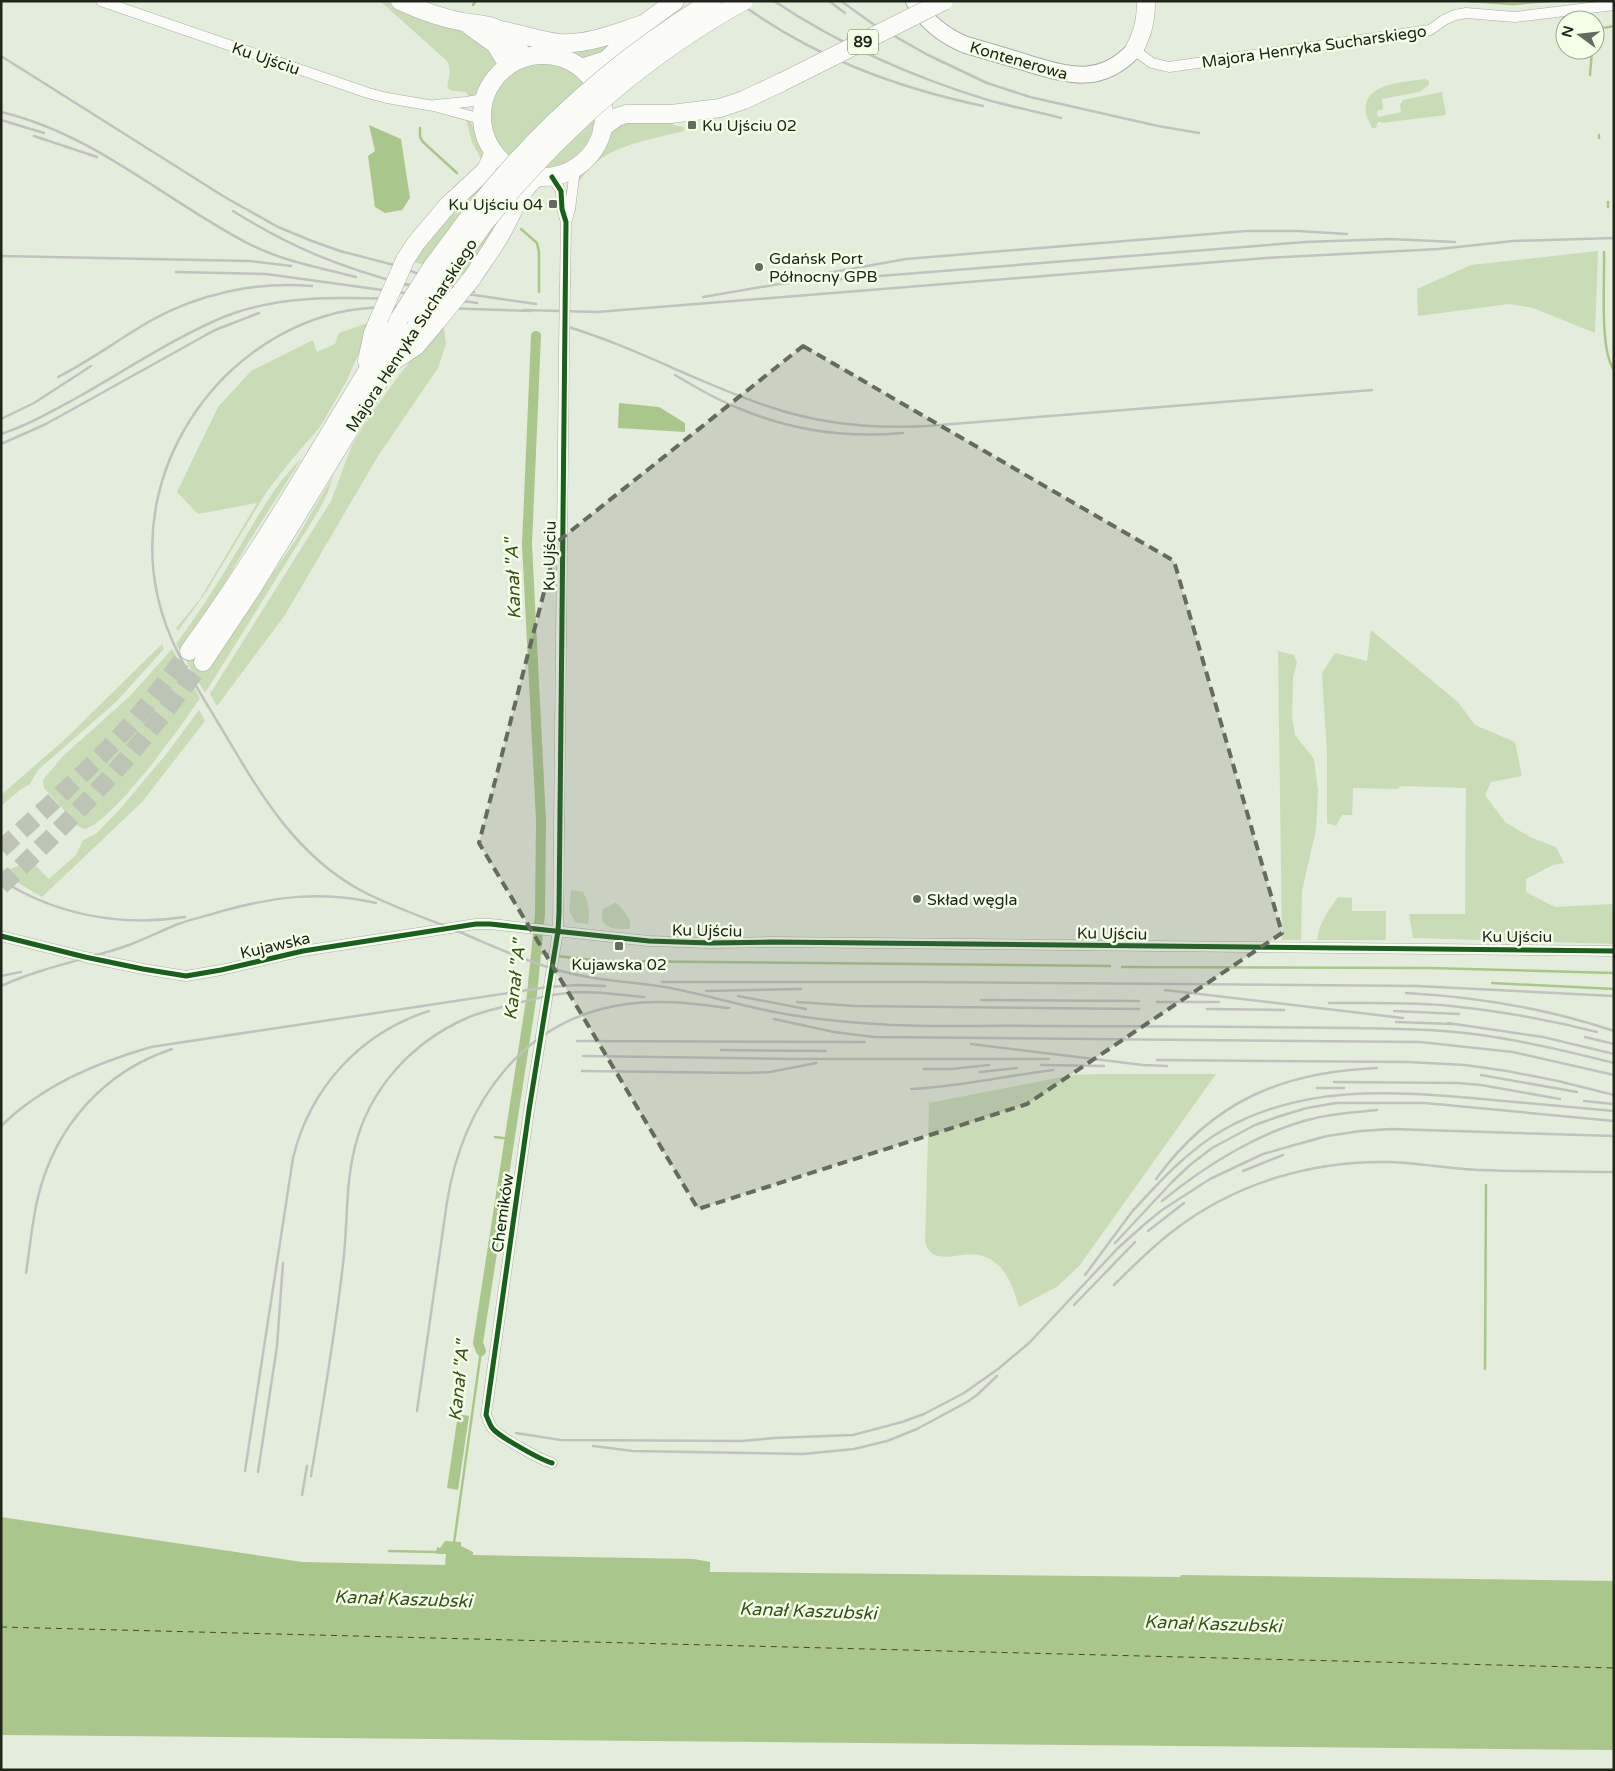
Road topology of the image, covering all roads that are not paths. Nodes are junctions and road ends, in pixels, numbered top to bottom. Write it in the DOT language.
graph roads {
  1 [pos="100,1"];
  2 [pos="400,1"];
  3 [pos="712,1"];
  4 [pos="744,1"];
  5 [pos="914,1"];
  6 [pos="944,1"];
  7 [pos="1146,1"];
  8 [pos="673,2"];
  9 [pos="1614,6"];
  10 [pos="462,22"];
  11 [pos="644,24"];
  12 [pos="499,30"];
  13 [pos="1134,50"];
  14 [pos="525,57"];
  15 [pos="508,65"];
  16 [pos="581,68"];
  17 [pos="484,99"];
  18 [pos="434,106"];
  19 [pos="481,119"];
  20 [pos="602,128"];
  21 [pos="494,152"];
  22 [pos="575,169"];
  23 [pos="544,177"];
  24 [pos="476,221"];
  25 [pos="566,222"];
  26 [pos="441,269"];
  27 [pos="390,363"];
  28 [pos="364,374"];
  29 [pos="558,931"];
  30 [pos="1,936"];
  31 [pos="1614,951"];
  32 [pos="552,1463"];
  1 -- 18 [label="street, Ku Ujściu"];
  2 -- 10 [label="highway"];
  3 -- 24 [label="highway, Majora Henryka Sucharskiego, bridge"];
  4 -- 24 [label="highway, Majora Henryka Sucharskiego, bridge"];
  5 -- 13 [label="main road, Kontenerowa"];
  6 -- 20 [label="highway, 89, bridge"];
  7 -- 13 [label="highway"];
  8 -- 11 [label="highway"];
  9 -- 13 [label="street, Majora Henryka Sucharskiego"];
  10 -- 12 [label="highway"];
  10 -- 15 [label="highway"];
  11 -- 12 [label="highway"];
  11 -- 16 [label="highway"];
  12 -- 14 [label="highway"];
  14 -- 15 [label="highway"];
  14 -- 16 [label="highway"];
  15 -- 17 [label="highway"];
  16 -- 20 [label="highway"];
  17 -- 18 [label="street, Ku Ujściu"];
  17 -- 19 [label="highway"];
  18 -- 19 [label="street, Ku Ujściu"];
  19 -- 21 [label="highway"];
  20 -- 22 [label="highway"];
  21 -- 23 [label="highway"];
  21 -- 28 [label="highway, bridge"];
  22 -- 23 [label="highway"];
  22 -- 25 [label="street, Ku Ujściu"];
  23 -- 25 [label="street, Ku Ujściu"];
  23 -- 27 [label="highway, bridge"];
  24 -- 26 [label="highway, Majora Henryka Sucharskiego"];
  25 -- 29 [label="street, Ku Ujściu, bridge"];
  26 -- 27 [label="highway, Majora Henryka Sucharskiego, bridge"];
  26 -- 28 [label="highway, Majora Henryka Sucharskiego, bridge"];
  27 -- 28 [label="highway, Majora Henryka Sucharskiego"];
  29 -- 30 [label="street, Kujawska"];
  29 -- 31 [label="street, Ku Ujściu"];
  29 -- 32 [label="street, Chemików"];
}
